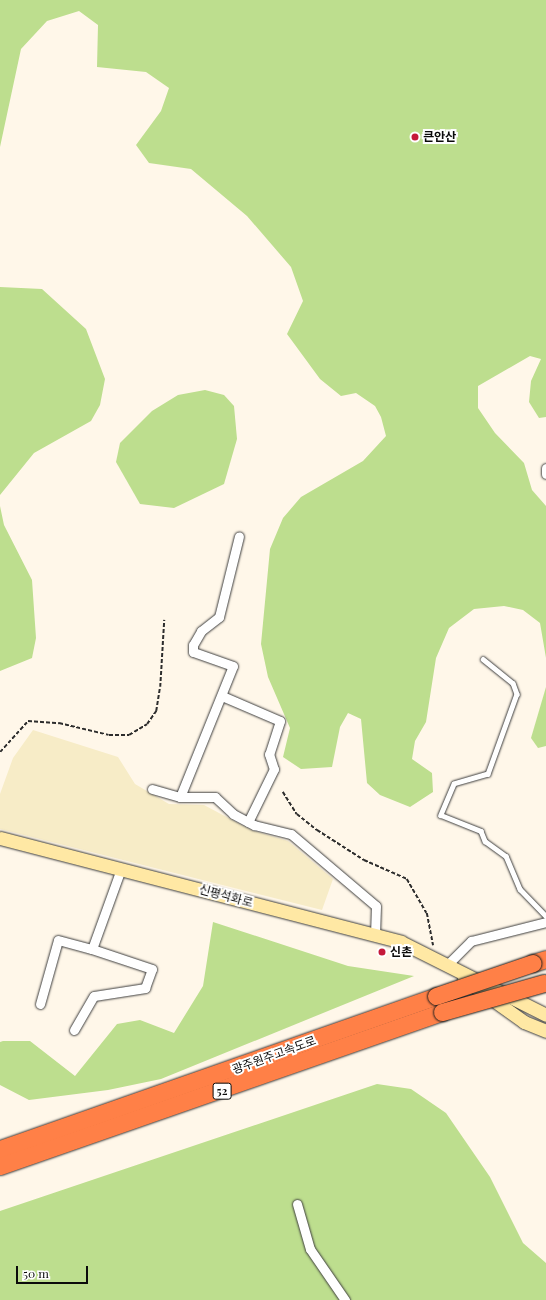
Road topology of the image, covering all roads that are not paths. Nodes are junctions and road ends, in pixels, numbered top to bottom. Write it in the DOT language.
graph roads {
  1 [pos="546,468"];
  2 [pos="546,474"];
  3 [pos="239,536"];
  4 [pos="484,659"];
  5 [pos="222,696"];
  6 [pos="152,790"];
  7 [pos="180,797"];
  8 [pos="248,822"];
  9 [pos="0,838"];
  10 [pos="121,869"];
  11 [pos="546,916"];
  12 [pos="546,922"];
  13 [pos="375,935"];
  14 [pos="92,949"];
  15 [pos="540,961"];
  16 [pos="448,964"];
  17 [pos="545,983"];
  18 [pos="40,1004"];
  19 [pos="546,1015"];
  20 [pos="74,1030"];
  21 [pos="546,1031"];
  22 [pos="0,1149"];
  23 [pos="0,1166"];
  24 [pos="297,1204"];
  25 [pos="345,1300"];
  1 -- 2 [label="street"];
  3 -- 5 [label="street"];
  4 -- 11 [label="lane"];
  5 -- 7 [label="street"];
  5 -- 8 [label="street"];
  6 -- 7 [label="street"];
  7 -- 8 [label="street"];
  8 -- 13 [label="street"];
  9 -- 10 [label="main road, 신평석화로"];
  10 -- 13 [label="main road, 신평석화로"];
  10 -- 14 [label="street"];
  12 -- 16 [label="street"];
  13 -- 16 [label="main road, 신평석화로"];
  14 -- 18 [label="street"];
  14 -- 20 [label="street"];
  15 -- 22 [label="highway, 광주원주고속도로 / 52, bridge"];
  16 -- 19 [label="main road, 신평석화로"];
  16 -- 21 [label="main road, 신평석화로"];
  17 -- 23 [label="highway, 광주원주고속도로 / 52, bridge"];
  24 -- 25 [label="street"];
}
